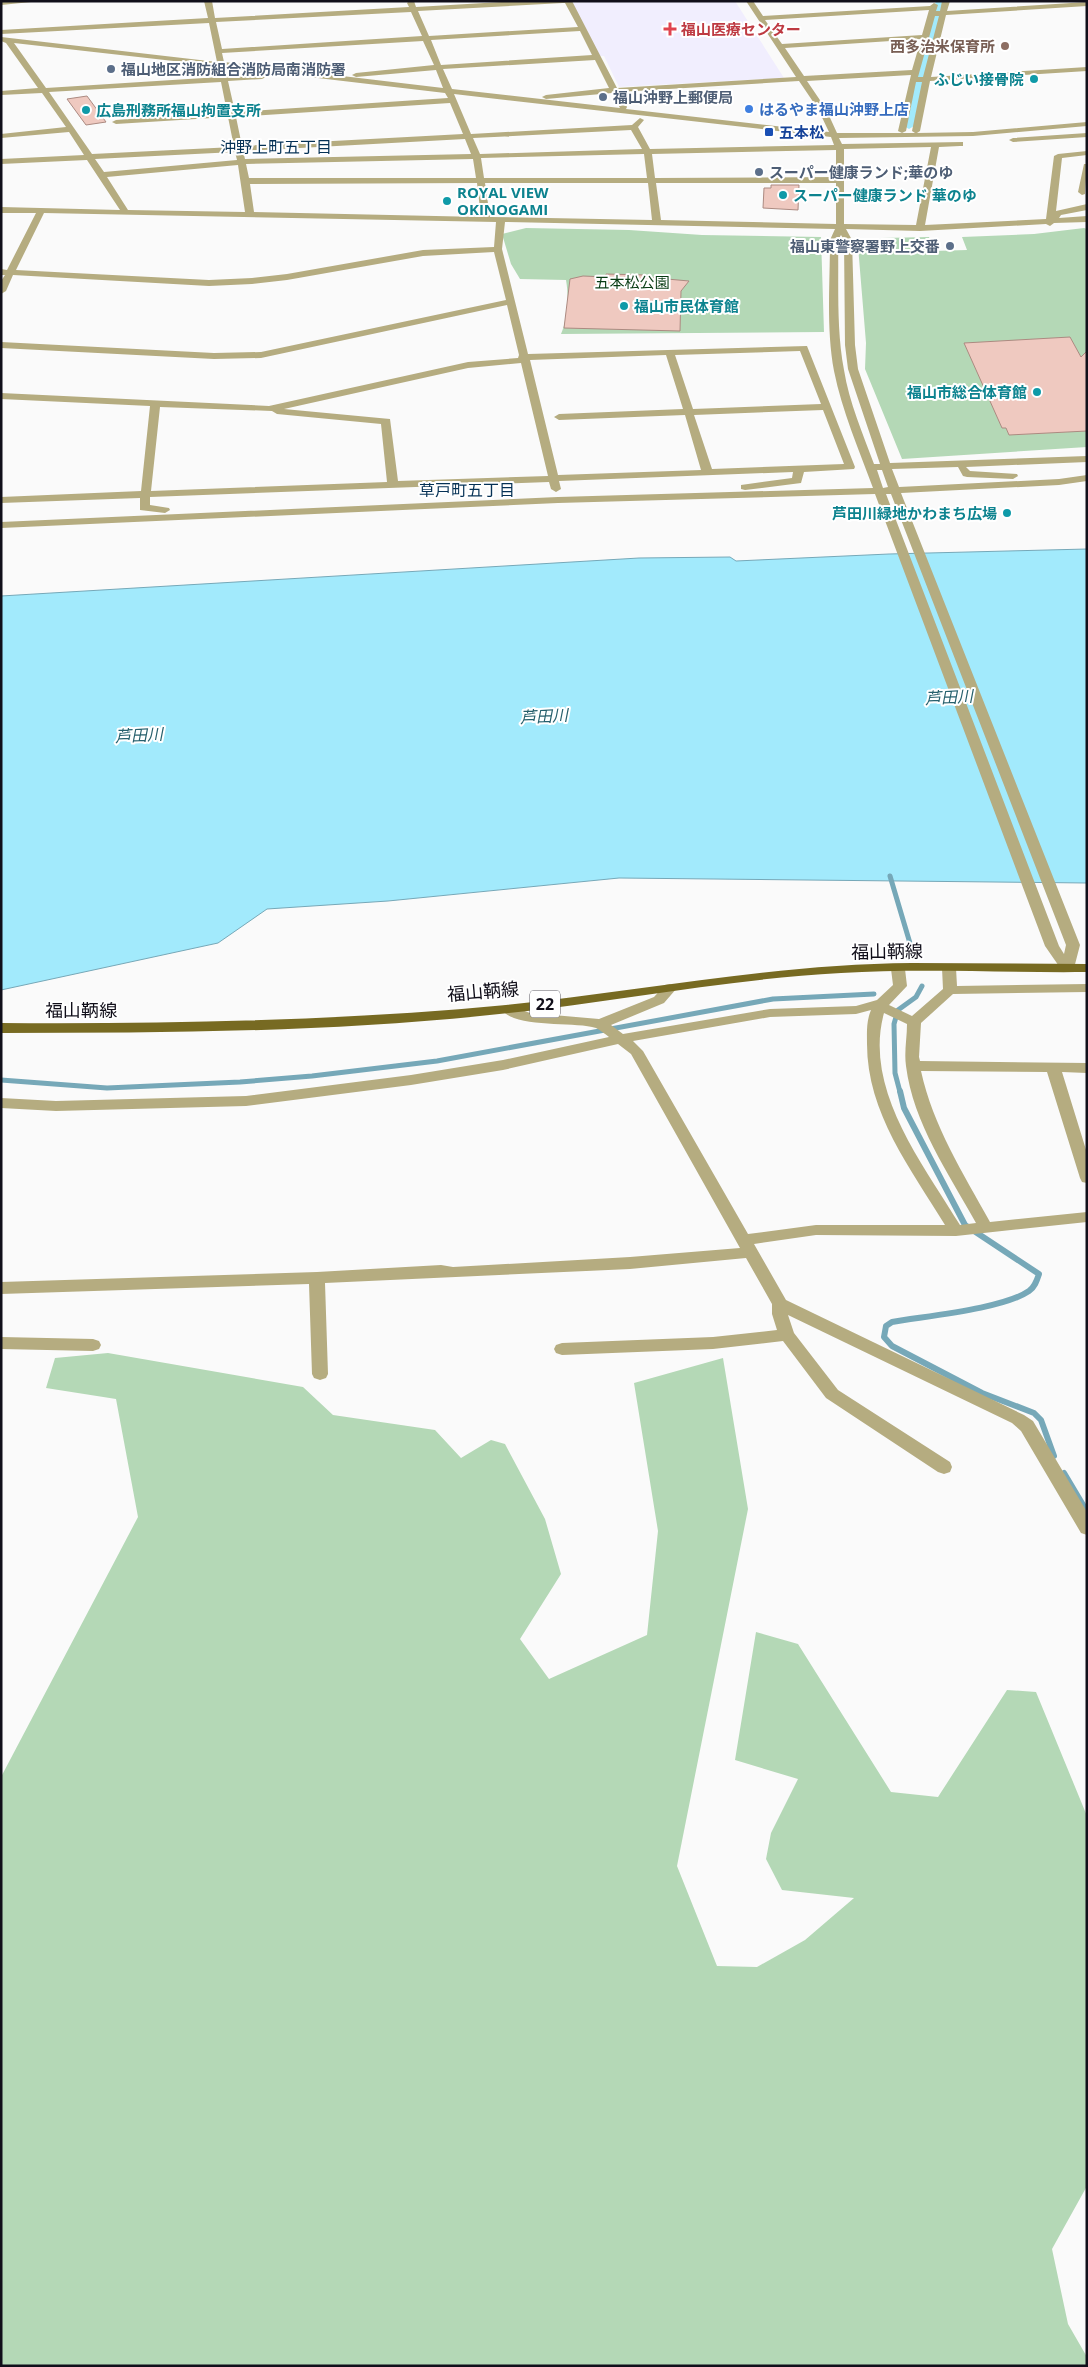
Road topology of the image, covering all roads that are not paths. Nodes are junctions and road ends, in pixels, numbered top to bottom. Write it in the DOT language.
graph roads {
  1 [pos="38,1"];
  2 [pos="208,1"];
  3 [pos="410,1"];
  4 [pos="563,1"];
  5 [pos="568,1"];
  6 [pos="749,1"];
  7 [pos="946,1"];
  8 [pos="1,3"];
  9 [pos="1087,4"];
  10 [pos="414,9"];
  11 [pos="936,11"];
  12 [pos="760,18"];
  13 [pos="212,21"];
  14 [pos="581,29"];
  15 [pos="3,37"];
  16 [pos="924,37"];
  17 [pos="427,38"];
  18 [pos="780,46"];
  19 [pos="219,51"];
  20 [pos="598,57"];
  21 [pos="221,63"];
  22 [pos="439,67"];
  23 [pos="1087,69"];
  24 [pos="280,72"];
  25 [pos="347,76"];
  26 [pos="801,78"];
  27 [pos="919,78"];
  28 [pos="225,80"];
  29 [pos="45,90"];
  30 [pos="615,90"];
  31 [pos="1,93"];
  32 [pos="450,93"];
  33 [pos="537,97"];
  34 [pos="624,107"];
  35 [pos="231,115"];
  36 [pos="644,115"];
  37 [pos="116,122"];
  38 [pos="1087,124"];
  39 [pos="634,127"];
  40 [pos="1036,128"];
  41 [pos="71,129"];
  42 [pos="916,131"];
  43 [pos="832,133"];
  44 [pos="901,134"];
  45 [pos="1,136"];
  46 [pos="469,136"];
  47 [pos="1086,136"];
  48 [pos="1000,141"];
  49 [pos="991,142"];
  50 [pos="935,146"];
  51 [pos="902,147"];
  52 [pos="840,148"];
  53 [pos="239,149"];
  54 [pos="648,153"];
  55 [pos="1087,153"];
  56 [pos="90,157"];
  57 [pos="477,157"];
  58 [pos="1,162"];
  59 [pos="241,162"];
  60 [pos="1087,166"];
  61 [pos="102,175"];
  62 [pos="841,180"];
  63 [pos="245,181"];
  64 [pos="482,181"];
  65 [pos="653,181"];
  66 [pos="1082,192"];
  67 [pos="248,204"];
  68 [pos="258,204"];
  69 [pos="475,208"];
  70 [pos="485,208"];
  71 [pos="1087,208"];
  72 [pos="1,210"];
  73 [pos="41,211"];
  74 [pos="126,213"];
  75 [pos="250,214"];
  76 [pos="486,218"];
  77 [pos="1087,219"];
  78 [pos="501,220"];
  79 [pos="658,223"];
  80 [pos="1050,223"];
  81 [pos="840,227"];
  82 [pos="920,228"];
  83 [pos="498,249"];
  84 [pos="6,272"];
  85 [pos="1,291"];
  86 [pos="510,302"];
  87 [pos="1,345"];
  88 [pos="670,353"];
  89 [pos="523,359"];
  90 [pos="1,396"];
  91 [pos="155,404"];
  92 [pos="828,407"];
  93 [pos="268,409"];
  94 [pos="688,412"];
  95 [pos="558,417"];
  96 [pos="1087,458"];
  97 [pos="959,465"];
  98 [pos="850,467"];
  99 [pos="799,470"];
  100 [pos="708,474"];
  101 [pos="1087,478"];
  102 [pos="554,480"];
  103 [pos="1059,482"];
  104 [pos="393,486"];
  105 [pos="895,491"];
  106 [pos="880,492"];
  107 [pos="144,495"];
  108 [pos="669,498"];
  109 [pos="1,500"];
  110 [pos="558,500"];
  111 [pos="224,515"];
  112 [pos="1,525"];
  113 [pos="949,968"];
  114 [pos="1087,968"];
  115 [pos="898,969"];
  116 [pos="1068,969"];
  117 [pos="670,988"];
  118 [pos="1087,988"];
  119 [pos="950,990"];
  120 [pos="883,1006"];
  121 [pos="508,1009"];
  122 [pos="911,1020"];
  123 [pos="602,1026"];
  124 [pos="1,1028"];
  125 [pos="619,1038"];
  126 [pos="913,1066"];
  127 [pos="1053,1067"];
  128 [pos="1087,1068"];
  129 [pos="1,1103"];
  130 [pos="1087,1178"];
  131 [pos="1087,1217"];
  132 [pos="971,1229"];
  133 [pos="748,1246"];
  134 [pos="317,1278"];
  135 [pos="1,1288"];
  136 [pos="780,1304"];
  137 [pos="787,1335"];
  138 [pos="1,1343"];
  139 [pos="94,1345"];
  140 [pos="562,1349"];
  141 [pos="320,1374"];
  142 [pos="944,1467"];
  143 [pos="1087,1528"];
  1 -- 8 [label="street"];
  2 -- 13 [label="street"];
  3 -- 10 [label="street"];
  4 -- 10 [label="street"];
  5 -- 14 [label="street"];
  6 -- 12 [label="street"];
  7 -- 11 [label="street"];
  9 -- 11 [label="street"];
  10 -- 13 [label="street"];
  10 -- 17 [label="street"];
  11 -- 12 [label="street"];
  11 -- 16 [label="street"];
  11 -- 27 [label="street"];
  12 -- 18 [label="street"];
  13 -- 15 [label="street"];
  13 -- 19 [label="street"];
  14 -- 17 [label="street"];
  14 -- 20 [label="street"];
  15 -- 21 [label="street"];
  15 -- 29 [label="street"];
  16 -- 18 [label="street"];
  16 -- 27 [label="street"];
  17 -- 19 [label="street"];
  17 -- 22 [label="street"];
  18 -- 26 [label="street"];
  19 -- 21 [label="street"];
  20 -- 22 [label="street"];
  20 -- 30 [label="street"];
  21 -- 24 [label="street"];
  21 -- 25 [label="street"];
  21 -- 28 [label="street"];
  22 -- 25 [label="street"];
  22 -- 32 [label="street"];
  23 -- 27 [label="street"];
  24 -- 28 [label="street"];
  24 -- 32 [label="street"];
  25 -- 32 [label="street"];
  26 -- 27 [label="street"];
  26 -- 30 [label="street"];
  26 -- 43 [label="street"];
  27 -- 42 [label="street"];
  27 -- 44 [label="street"];
  28 -- 29 [label="street"];
  28 -- 35 [label="street"];
  29 -- 31 [label="street"];
  29 -- 41 [label="street"];
  30 -- 33 [label="street"];
  30 -- 34 [label="street"];
  32 -- 33 [label="street"];
  32 -- 35 [label="street"];
  32 -- 36 [label="street"];
  32 -- 46 [label="street"];
  33 -- 34 [label="street"];
  34 -- 43 [label="street"];
  35 -- 37 [label="street"];
  35 -- 53 [label="street"];
  36 -- 39 [label="street"];
  36 -- 43 [label="street"];
  38 -- 40 [label="street"];
  39 -- 46 [label="street"];
  39 -- 54 [label="street"];
  40 -- 42 [label="street"];
  40 -- 44 [label="street"];
  41 -- 45 [label="street"];
  41 -- 56 [label="street"];
  42 -- 44 [label="street"];
  43 -- 44 [label="street"];
  43 -- 52 [label="street"];
  44 -- 51 [label="street"];
  46 -- 53 [label="street"];
  46 -- 57 [label="street"];
  47 -- 48 [label="street"];
  49 -- 50 [label="street"];
  50 -- 51 [label="street"];
  50 -- 82 [label="street"];
  51 -- 52 [label="street"];
  52 -- 54 [label="street"];
  52 -- 62 [label="street"];
  53 -- 56 [label="street"];
  53 -- 59 [label="street"];
  54 -- 57 [label="street"];
  54 -- 65 [label="street"];
  55 -- 80 [label="street"];
  56 -- 58 [label="street"];
  56 -- 61 [label="street"];
  57 -- 59 [label="street"];
  57 -- 64 [label="street"];
  59 -- 61 [label="street"];
  59 -- 63 [label="street"];
  60 -- 66 [label="street"];
  61 -- 74 [label="street"];
  62 -- 65 [label="street"];
  62 -- 81 [label="street"];
  63 -- 64 [label="street"];
  63 -- 67 [label="street"];
  64 -- 65 [label="street"];
  64 -- 70 [label="street"];
  65 -- 79 [label="street"];
  67 -- 68 [label="street"];
  67 -- 75 [label="street"];
  69 -- 70 [label="street"];
  70 -- 76 [label="street"];
  71 -- 80 [label="street"];
  72 -- 73 [label="street"];
  73 -- 74 [label="street"];
  73 -- 84 [label="street"];
  74 -- 75 [label="street"];
  75 -- 76 [label="street"];
  76 -- 78 [label="street"];
  77 -- 80 [label="street"];
  78 -- 79 [label="street"];
  78 -- 83 [label="street"];
  79 -- 81 [label="street"];
  80 -- 82 [label="street"];
  81 -- 82 [label="street"];
  81 -- 105 [label="street"];
  81 -- 106 [label="street"];
  83 -- 84 [label="street"];
  83 -- 86 [label="street"];
  84 -- 85 [label="street"];
  86 -- 87 [label="street"];
  86 -- 89 [label="street"];
  88 -- 89 [label="street"];
  88 -- 92 [label="street"];
  88 -- 94 [label="street"];
  89 -- 93 [label="street"];
  89 -- 102 [label="street"];
  90 -- 91 [label="street"];
  91 -- 93 [label="street"];
  91 -- 107 [label="street"];
  92 -- 94 [label="street"];
  92 -- 98 [label="street"];
  93 -- 104 [label="street"];
  94 -- 95 [label="street"];
  94 -- 100 [label="street"];
  96 -- 97 [label="street"];
  97 -- 98 [label="street"];
  97 -- 103 [label="street"];
  98 -- 99 [label="street"];
  99 -- 100 [label="street"];
  99 -- 108 [label="street"];
  100 -- 102 [label="street"];
  101 -- 103 [label="street"];
  102 -- 104 [label="street"];
  102 -- 110 [label="street"];
  103 -- 105 [label="street"];
  104 -- 107 [label="street"];
  105 -- 106 [label="street"];
  105 -- 116 [label="street"];
  106 -- 108 [label="street"];
  106 -- 116 [label="street"];
  107 -- 109 [label="street"];
  107 -- 111 [label="street"];
  108 -- 110 [label="street"];
  110 -- 111 [label="street"];
  111 -- 112 [label="street"];
  113 -- 115 [label="main road, 福山鞆線 / 22"];
  113 -- 116 [label="main road, 福山鞆線 / 22"];
  113 -- 119 [label="street"];
  114 -- 116 [label="main road, 福山鞆線 / 22"];
  115 -- 117 [label="main road, 福山鞆線 / 22"];
  115 -- 120 [label="street"];
  117 -- 121 [label="main road, 福山鞆線 / 22"];
  117 -- 123 [label="street"];
  118 -- 119 [label="street"];
  119 -- 122 [label="street"];
  120 -- 122 [label="street"];
  120 -- 125 [label="street"];
  120 -- 132 [label="street"];
  121 -- 123 [label="street"];
  121 -- 124 [label="main road, 福山鞆線 / 22"];
  122 -- 126 [label="street"];
  123 -- 125 [label="street"];
  125 -- 129 [label="street"];
  125 -- 133 [label="street"];
  126 -- 127 [label="street"];
  126 -- 132 [label="street"];
  127 -- 128 [label="street"];
  127 -- 130 [label="street"];
  131 -- 132 [label="street"];
  132 -- 133 [label="street"];
  133 -- 134 [label="street"];
  133 -- 136 [label="street"];
  134 -- 135 [label="street"];
  134 -- 141 [label="street"];
  136 -- 137 [label="street"];
  136 -- 143 [label="street"];
  137 -- 140 [label="street"];
  137 -- 142 [label="street"];
  138 -- 139 [label="street"];
}
